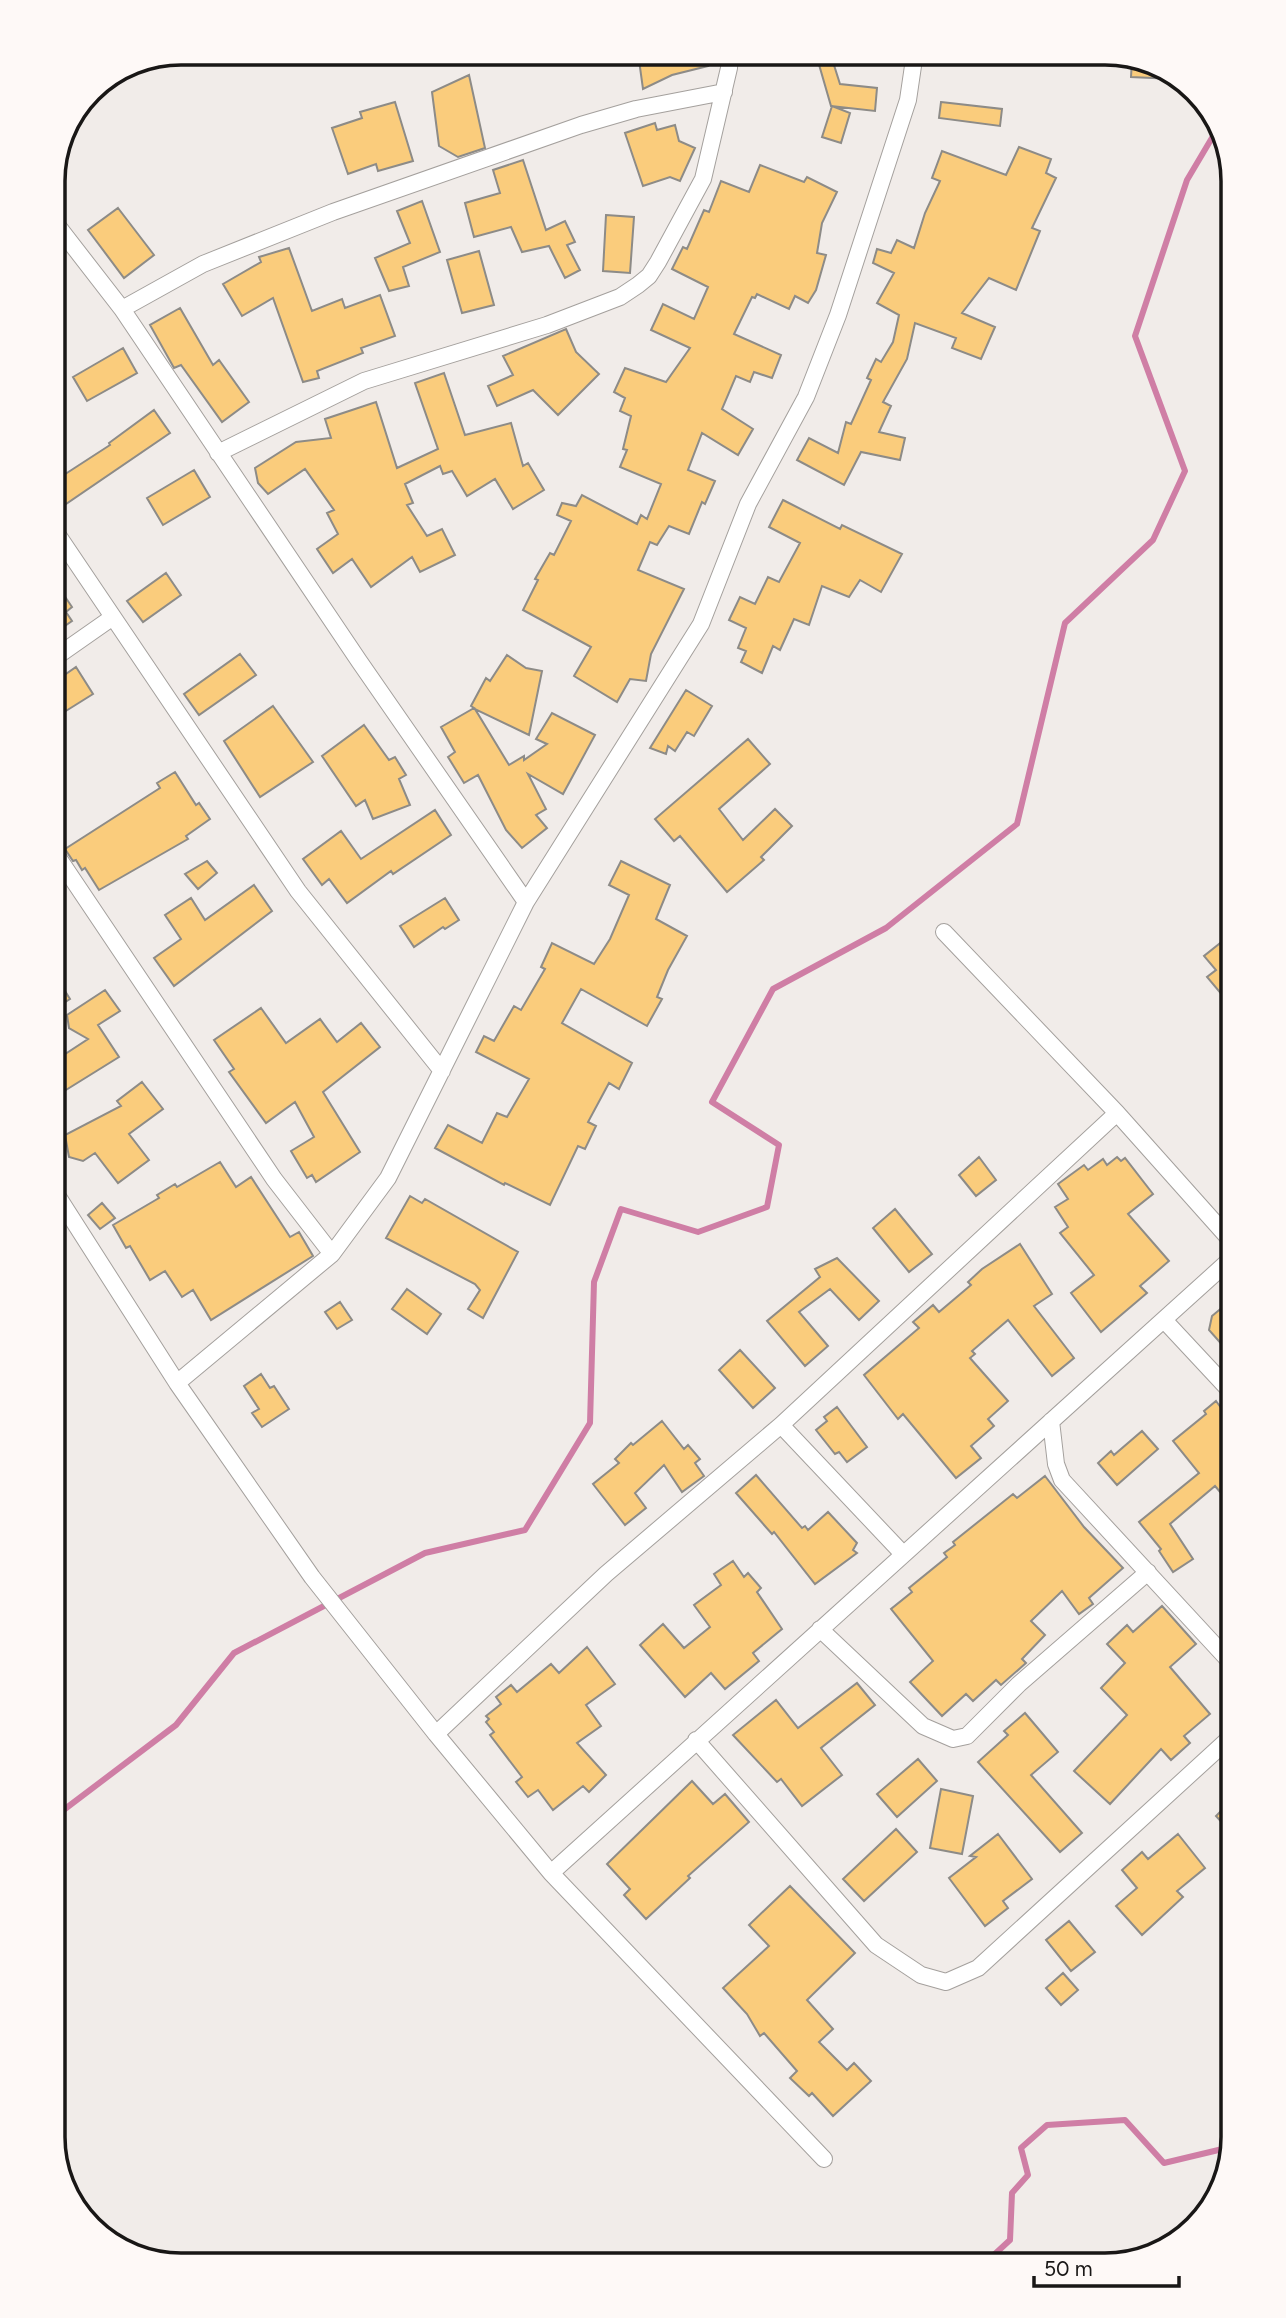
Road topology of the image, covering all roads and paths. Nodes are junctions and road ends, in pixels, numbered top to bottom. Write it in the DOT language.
graph roads {
  1 [pos="728,65"];
  2 [pos="913,65"];
  3 [pos="724,92"];
  4 [pos="65,235"];
  5 [pos="122,309"];
  6 [pos="218,453"];
  7 [pos="65,546"];
  8 [pos="113,617"];
  9 [pos="65,651"];
  10 [pos="65,868"];
  11 [pos="526,902"];
  12 [pos="944,932"];
  13 [pos="442,1071"];
  14 [pos="1117,1113"];
  15 [pos="65,1208"];
  16 [pos="1221,1229"];
  17 [pos="332,1254"];
  18 [pos="1221,1269"];
  19 [pos="1164,1320"];
  20 [pos="1221,1380"];
  21 [pos="177,1383"];
  22 [pos="1051,1421"];
  23 [pos="781,1425"];
  24 [pos="903,1554"];
  25 [pos="1148,1572"];
  26 [pos="820,1629"];
  27 [pos="1221,1651"];
  28 [pos="436,1734"];
  29 [pos="696,1741"];
  30 [pos="1221,1747"];
  31 [pos="551,1873"];
  32 [pos="824,2159"];
  1 -- 3 [label="street"];
  2 -- 11 [label="street"];
  3 -- 5 [label="street"];
  3 -- 6 [label="street"];
  4 -- 5 [label="street"];
  5 -- 6 [label="street"];
  6 -- 11 [label="street"];
  7 -- 8 [label="street"];
  8 -- 9 [label="street"];
  8 -- 13 [label="street"];
  10 -- 17 [label="street"];
  11 -- 13 [label="street"];
  12 -- 14 [label="street"];
  13 -- 17 [label="street"];
  14 -- 16 [label="street"];
  14 -- 23 [label="street"];
  15 -- 21 [label="street"];
  17 -- 21 [label="street"];
  18 -- 19 [label="street"];
  19 -- 20 [label="street"];
  19 -- 22 [label="street"];
  21 -- 28 [label="street"];
  22 -- 24 [label="street"];
  22 -- 25 [label="street"];
  23 -- 24 [label="street"];
  23 -- 28 [label="street"];
  24 -- 26 [label="street"];
  25 -- 26 [label="street"];
  25 -- 27 [label="street"];
  26 -- 29 [label="street"];
  28 -- 31 [label="street"];
  29 -- 30 [label="street"];
  29 -- 31 [label="street"];
  31 -- 32 [label="street"];
}
